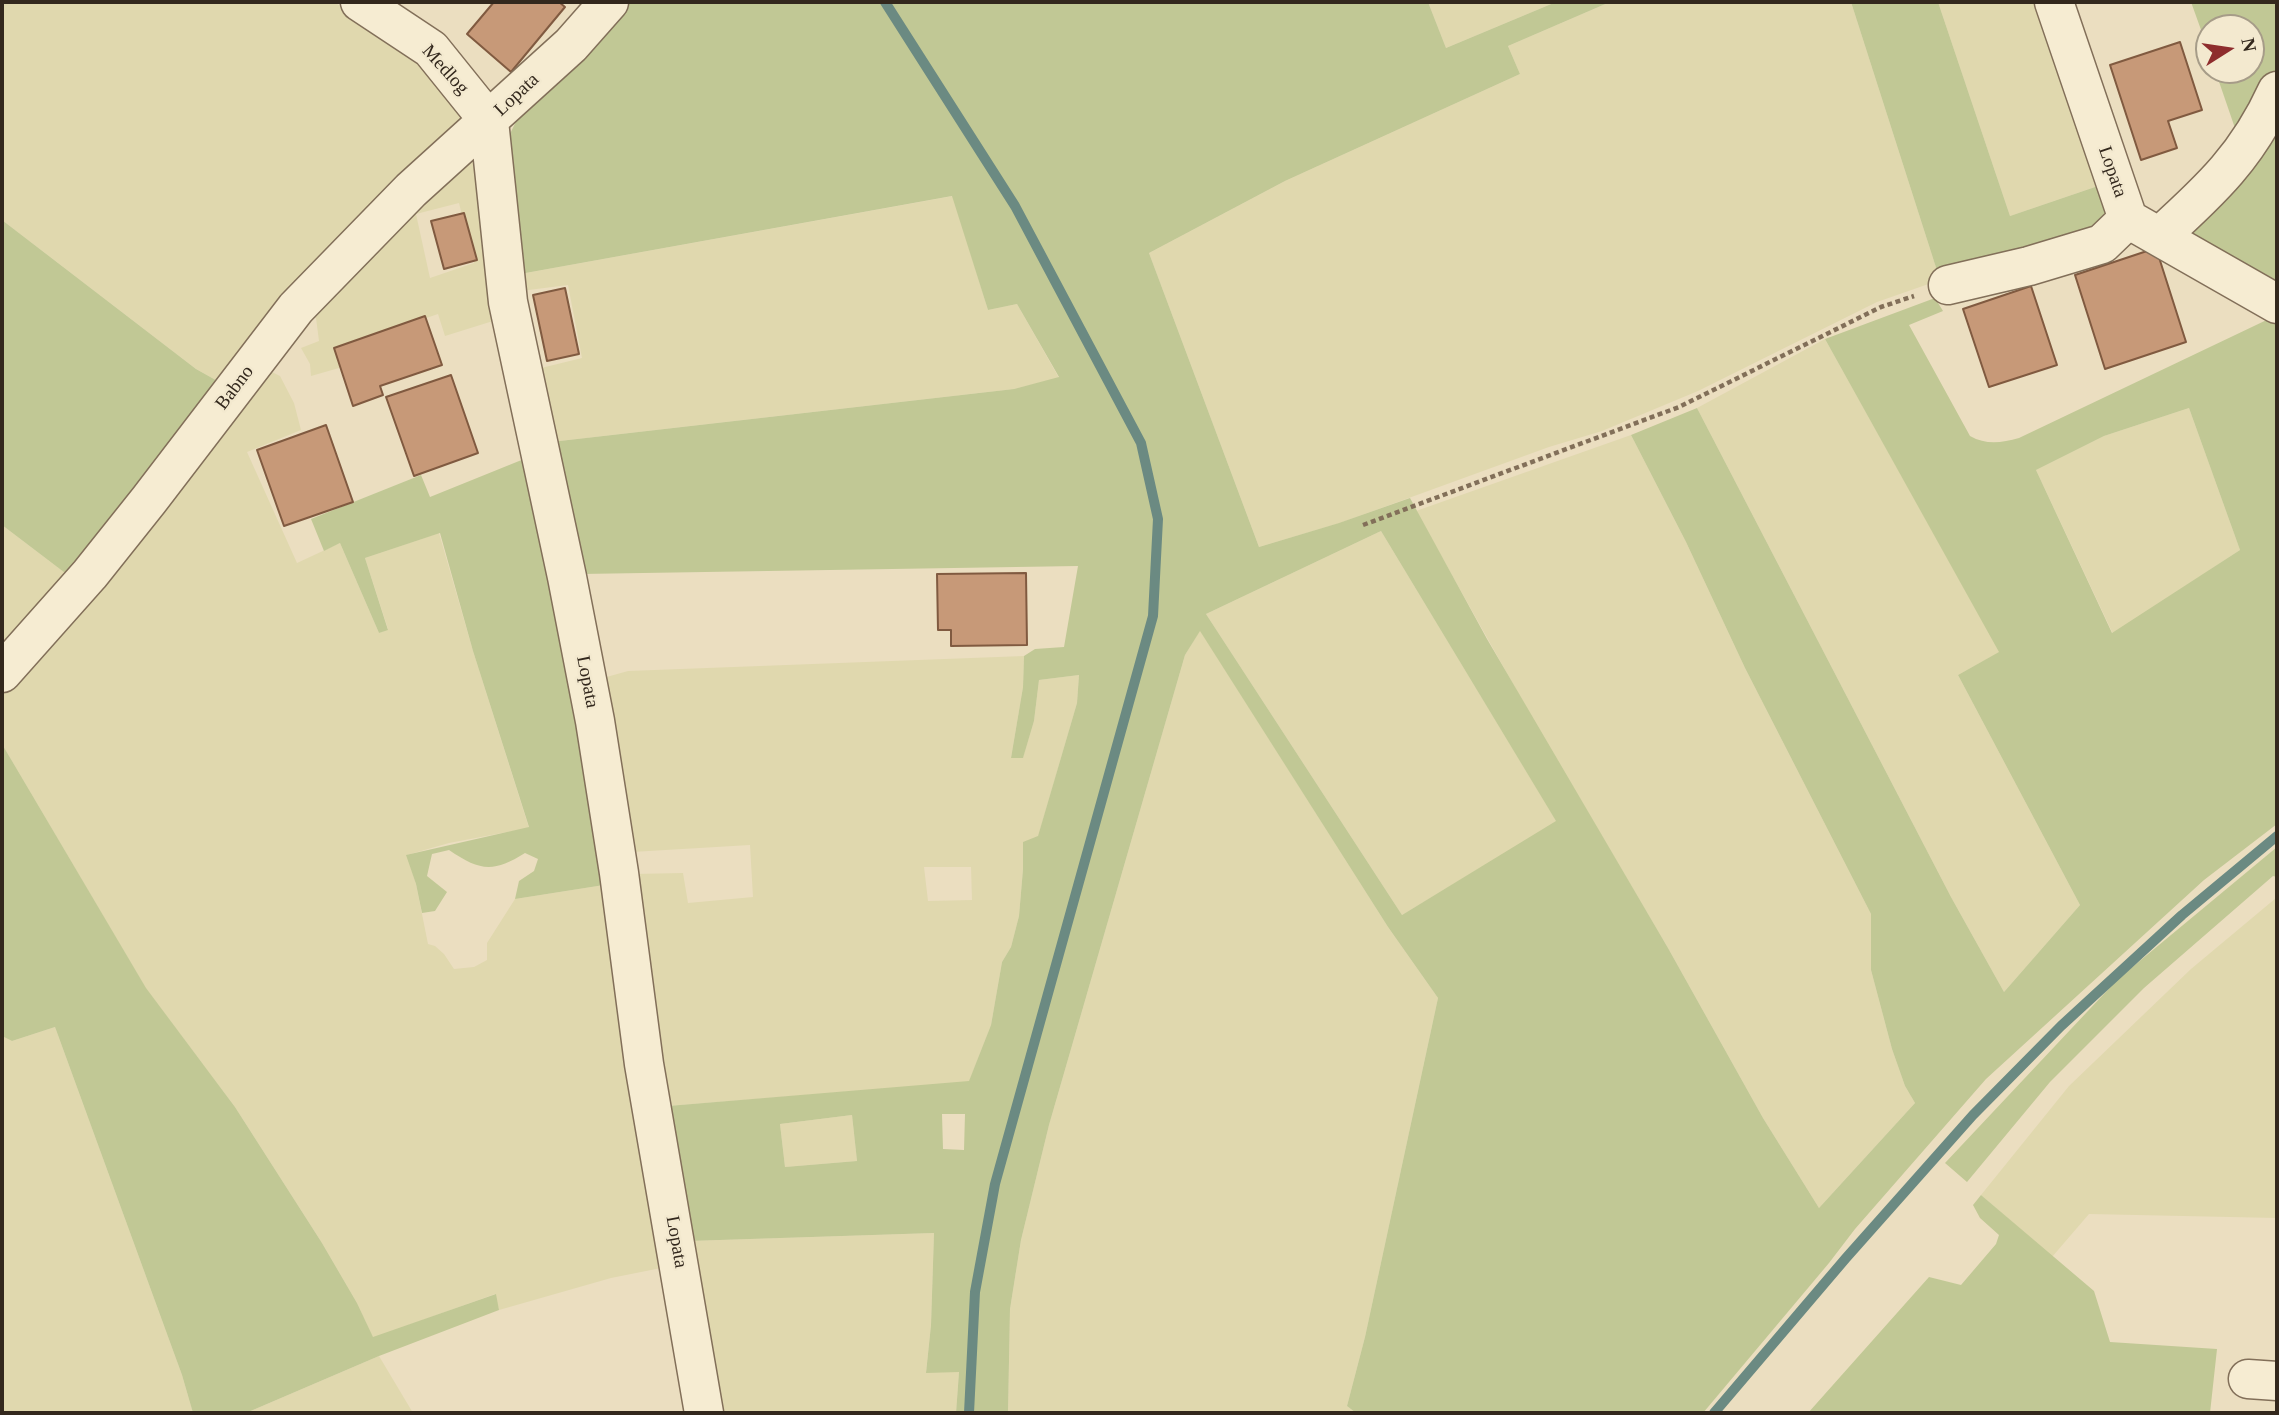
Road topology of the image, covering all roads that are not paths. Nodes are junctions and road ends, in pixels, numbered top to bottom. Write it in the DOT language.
graph roads {
  1 [pos="360,2"];
  2 [pos="609,2"];
  3 [pos="2054,2"];
  4 [pos="2277,90"];
  5 [pos="489,121"];
  6 [pos="2144,227"];
  7 [pos="1948,285"];
  8 [pos="2277,304"];
  9 [pos="2,673"];
  10 [pos="704,1413"];
  1 -- 5 [label="street, Medlog"];
  2 -- 5 [label="street, Lopata"];
  3 -- 6 [label="street, Lopata"];
  4 -- 6 [label="street"];
  5 -- 9 [label="street, Babno"];
  5 -- 10 [label="street, Lopata"];
  6 -- 7 [label="street"];
  6 -- 8 [label="street"];
}
